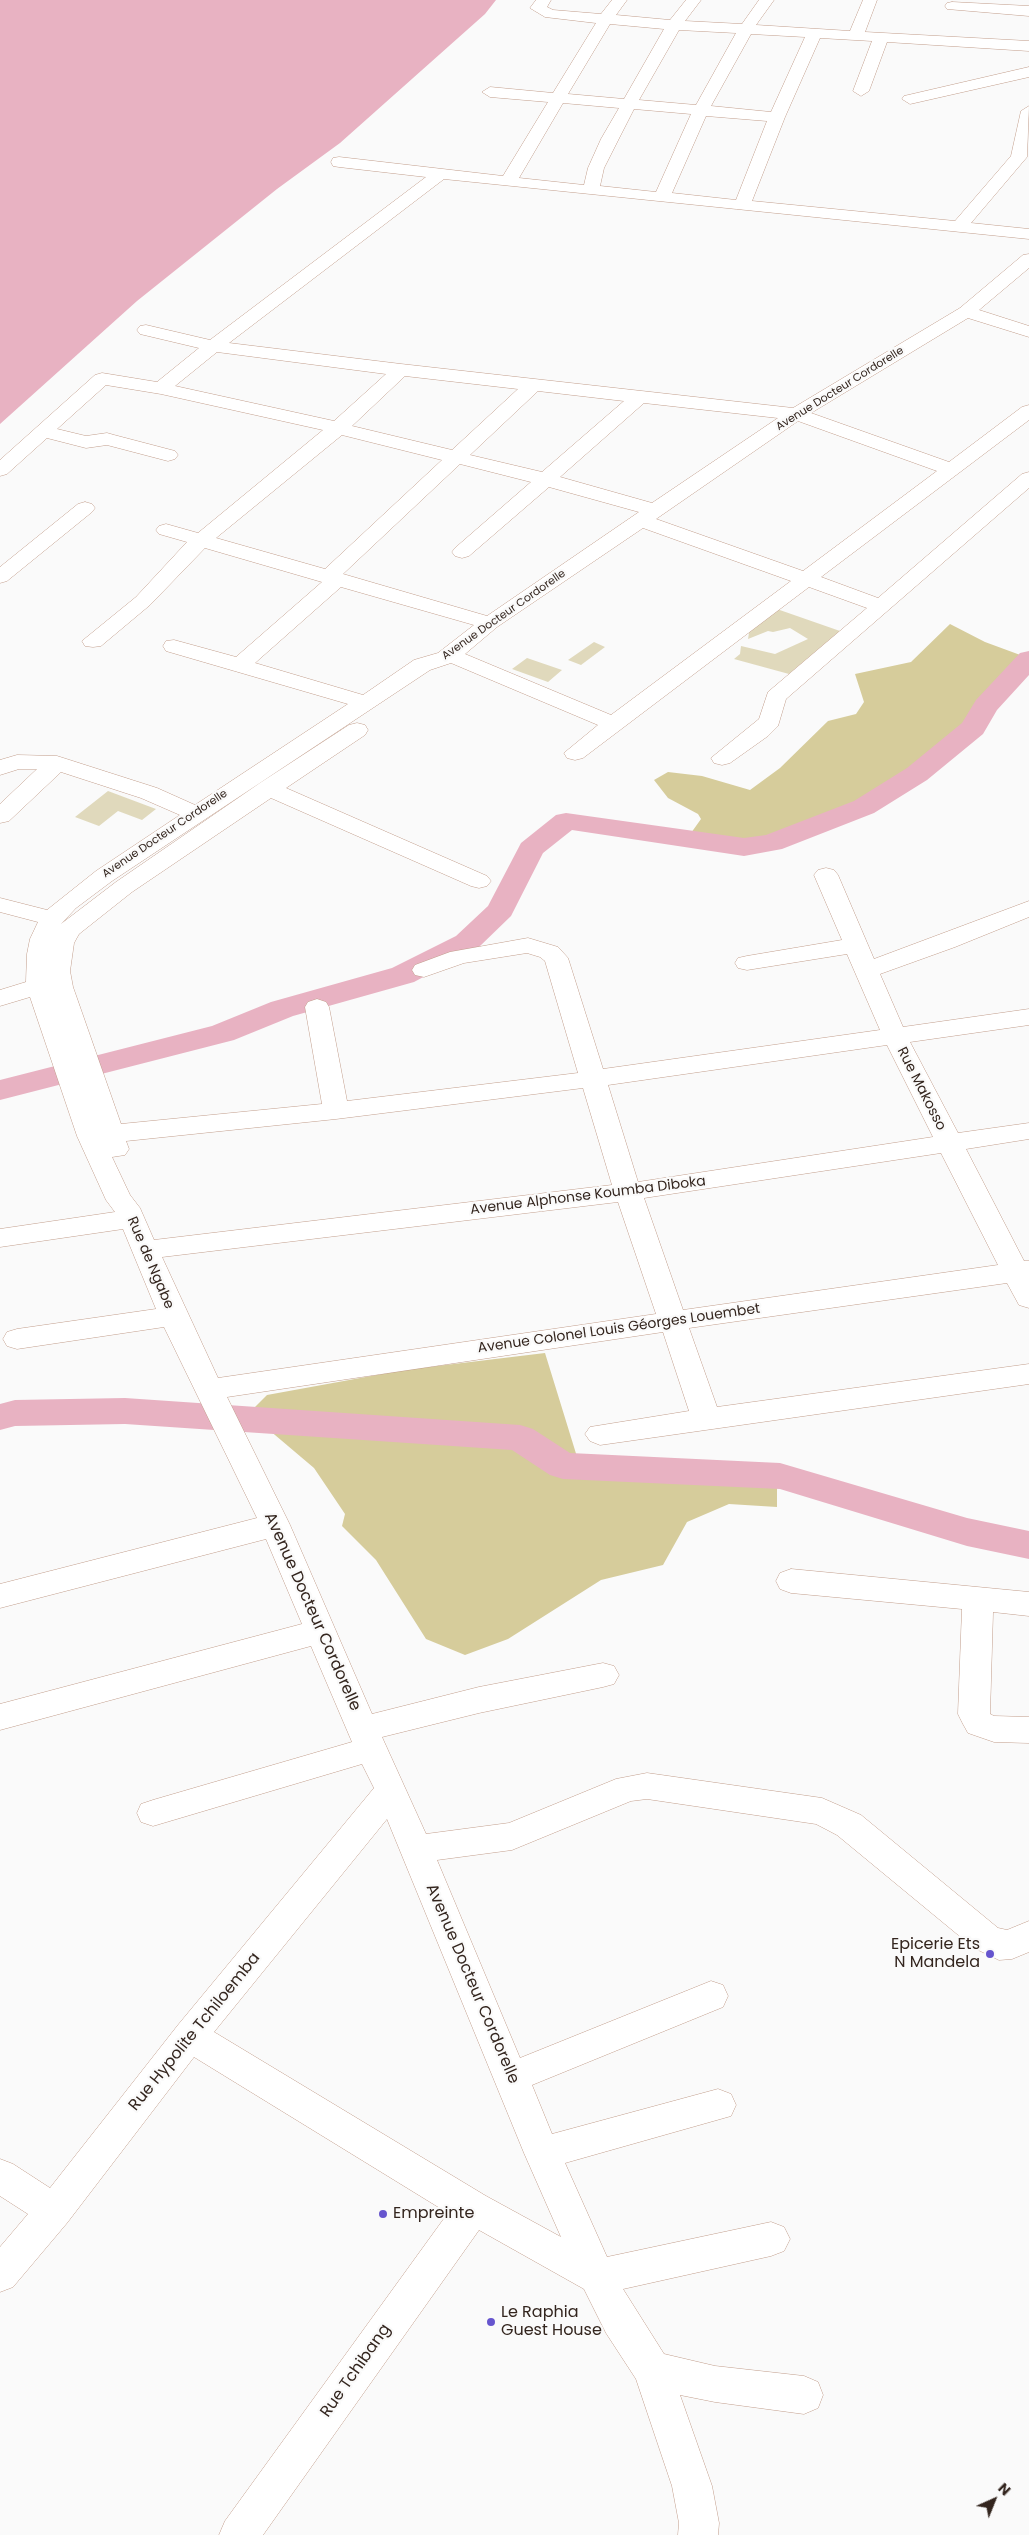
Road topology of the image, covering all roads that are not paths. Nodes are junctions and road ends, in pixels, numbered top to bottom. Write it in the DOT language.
graph roads {
  1 [pos="544,0"];
  2 [pos="620,0"];
  3 [pos="694,0"];
  4 [pos="767,0"];
  5 [pos="870,0"];
  6 [pos="953,3"];
  7 [pos="1029,11"];
  8 [pos="606,18"];
  9 [pos="674,25"];
  10 [pos="746,30"];
  11 [pos="815,33"];
  12 [pos="856,36"];
  13 [pos="881,38"];
  14 [pos="943,42"];
  15 [pos="1029,46"];
  16 [pos="1029,72"];
  17 [pos="861,91"];
  18 [pos="490,92"];
  19 [pos="560,97"];
  20 [pos="910,100"];
  21 [pos="630,104"];
  22 [pos="701,110"];
  23 [pos="1029,111"];
  24 [pos="777,117"];
  25 [pos="339,162"];
  26 [pos="440,174"];
  27 [pos="508,182"];
  28 [pos="591,190"];
  29 [pos="662,197"];
  30 [pos="742,204"];
  31 [pos="958,226"];
  32 [pos="1029,234"];
  33 [pos="1029,259"];
  34 [pos="966,312"];
  35 [pos="146,330"];
  36 [pos="1029,332"];
  37 [pos="213,346"];
  38 [pos="401,370"];
  39 [pos="533,385"];
  40 [pos="161,388"];
  41 [pos="641,396"];
  42 [pos="1029,411"];
  43 [pos="796,414"];
  44 [pos="338,428"];
  45 [pos="44,432"];
  46 [pos="168,455"];
  47 [pos="455,456"];
  48 [pos="0,470"];
  49 [pos="952,470"];
  50 [pos="1029,478"];
  51 [pos="544,479"];
  52 [pos="85,508"];
  53 [pos="649,516"];
  54 [pos="166,530"];
  55 [pos="201,540"];
  56 [pos="462,552"];
  57 [pos="0,577"];
  58 [pos="333,578"];
  59 [pos="808,579"];
  60 [pos="879,605"];
  61 [pos="490,623"];
  62 [pos="93,641"];
  63 [pos="174,646"];
  64 [pos="448,657"];
  65 [pos="240,665"];
  66 [pos="364,702"];
  67 [pos="613,724"];
  68 [pos="575,753"];
  69 [pos="722,758"];
  70 [pos="56,763"];
  71 [pos="0,768"];
  72 [pos="268,788"];
  73 [pos="196,814"];
  74 [pos="1,816"];
  75 [pos="826,875"];
  76 [pos="479,881"];
  77 [pos="0,905"];
  78 [pos="1029,908"];
  79 [pos="52,918"];
  80 [pos="856,945"];
  81 [pos="747,963"];
  82 [pos="424,970"];
  83 [pos="865,971"];
  84 [pos="39,986"];
  85 [pos="0,998"];
  86 [pos="317,1007"];
  87 [pos="1029,1017"];
  88 [pos="895,1037"];
  89 [pos="77,1067"];
  90 [pos="592,1080"];
  91 [pos="336,1111"];
  92 [pos="1029,1131"];
  93 [pos="101,1135"];
  94 [pos="949,1143"];
  95 [pos="628,1192"];
  96 [pos="129,1213"];
  97 [pos="0,1238"];
  98 [pos="146,1250"];
  99 [pos="1023,1271"];
  100 [pos="1029,1298"];
  101 [pos="173,1316"];
  102 [pos="673,1321"];
  103 [pos="17,1339"];
  104 [pos="1029,1374"];
  105 [pos="212,1396"];
  106 [pos="707,1420"];
  107 [pos="600,1434"];
  108 [pos="230,1436"];
  109 [pos="275,1525"];
  110 [pos="791,1581"];
  111 [pos="0,1596"];
  112 [pos="978,1599"];
  113 [pos="1029,1604"];
  114 [pos="321,1631"];
  115 [pos="603,1675"];
  116 [pos="0,1717"];
  117 [pos="1029,1730"];
  118 [pos="367,1739"];
  119 [pos="391,1790"];
  120 [pos="153,1814"];
  121 [pos="415,1849"];
  122 [pos="1029,1936"];
  123 [pos="711,1996"];
  124 [pos="190,2036"];
  125 [pos="512,2077"];
  126 [pos="718,2104"];
  127 [pos="542,2153"];
  128 [pos="0,2176"];
  129 [pos="472,2208"];
  130 [pos="54,2211"];
  131 [pos="771,2239"];
  132 [pos="0,2275"];
  133 [pos="597,2276"];
  134 [pos="652,2370"];
  135 [pos="804,2395"];
  136 [pos="239,2535"];
  137 [pos="698,2535"];
  1 -- 8 [label="street"];
  2 -- 8 [label="street"];
  3 -- 9 [label="street"];
  4 -- 10 [label="street"];
  5 -- 12 [label="street"];
  6 -- 7 [label="street"];
  6 -- 14 [label="street"];
  8 -- 9 [label="street"];
  8 -- 19 [label="street"];
  9 -- 10 [label="street"];
  9 -- 21 [label="street"];
  10 -- 11 [label="street"];
  10 -- 22 [label="street"];
  11 -- 12 [label="street"];
  11 -- 24 [label="street"];
  12 -- 13 [label="street"];
  13 -- 14 [label="street"];
  13 -- 17 [label="street"];
  14 -- 15 [label="street"];
  16 -- 20 [label="street"];
  18 -- 19 [label="street"];
  19 -- 21 [label="street"];
  19 -- 27 [label="street"];
  21 -- 22 [label="street"];
  21 -- 28 [label="street"];
  22 -- 24 [label="street"];
  22 -- 29 [label="street"];
  23 -- 31 [label="street"];
  24 -- 30 [label="street"];
  25 -- 26 [label="street"];
  26 -- 27 [label="street"];
  26 -- 37 [label="street"];
  27 -- 28 [label="street"];
  28 -- 29 [label="street"];
  29 -- 30 [label="street"];
  30 -- 31 [label="street"];
  31 -- 32 [label="street"];
  33 -- 34 [label="street, Avenue Docteur Cordorelle"];
  34 -- 36 [label="street"];
  34 -- 43 [label="street, Avenue Docteur Cordorelle"];
  35 -- 37 [label="street"];
  37 -- 38 [label="street"];
  37 -- 40 [label="street"];
  38 -- 39 [label="street"];
  38 -- 44 [label="street"];
  39 -- 41 [label="street"];
  39 -- 47 [label="street"];
  40 -- 44 [label="street"];
  40 -- 45 [label="street"];
  41 -- 43 [label="street"];
  41 -- 51 [label="street"];
  42 -- 49 [label="street"];
  43 -- 49 [label="street"];
  43 -- 53 [label="street, Avenue Docteur Cordorelle"];
  44 -- 47 [label="street"];
  44 -- 55 [label="street"];
  45 -- 46 [label="street"];
  45 -- 48 [label="street"];
  47 -- 51 [label="street"];
  47 -- 58 [label="street"];
  49 -- 59 [label="street"];
  50 -- 60 [label="street"];
  51 -- 53 [label="street"];
  51 -- 56 [label="street"];
  52 -- 57 [label="street"];
  53 -- 59 [label="street"];
  53 -- 61 [label="street, Avenue Docteur Cordorelle"];
  54 -- 55 [label="street"];
  55 -- 58 [label="street"];
  55 -- 62 [label="street"];
  58 -- 61 [label="street"];
  58 -- 65 [label="street"];
  59 -- 60 [label="street"];
  59 -- 67 [label="street"];
  60 -- 69 [label="street"];
  61 -- 64 [label="street, Avenue Docteur Cordorelle"];
  63 -- 65 [label="street"];
  64 -- 66 [label="street, Avenue Docteur Cordorelle"];
  64 -- 67 [label="street"];
  64 -- 72 [label="street"];
  65 -- 66 [label="street"];
  66 -- 73 [label="street, Avenue Docteur Cordorelle"];
  67 -- 68 [label="street"];
  70 -- 71 [label="street"];
  70 -- 73 [label="street"];
  70 -- 74 [label="street"];
  72 -- 76 [label="street"];
  72 -- 89 [label="street"];
  73 -- 79 [label="street, Avenue Docteur Cordorelle"];
  75 -- 80 [label="street, Rue Makosso"];
  77 -- 79 [label="street"];
  78 -- 83 [label="street"];
  79 -- 84 [label="street, Avenue Docteur Cordorelle"];
  80 -- 81 [label="street"];
  80 -- 83 [label="street, Rue Makosso"];
  82 -- 90 [label="street"];
  83 -- 88 [label="street, Rue Makosso"];
  84 -- 85 [label="street"];
  84 -- 89 [label="street, Avenue Docteur Cordorelle"];
  86 -- 91 [label="street"];
  87 -- 88 [label="street"];
  88 -- 90 [label="street"];
  88 -- 94 [label="street, Rue Makosso"];
  89 -- 93 [label="street, Rue de Ngabe"];
  90 -- 91 [label="street"];
  90 -- 95 [label="street"];
  91 -- 93 [label="street"];
  92 -- 94 [label="street, Avenue Alphonse Koumba Diboka"];
  93 -- 96 [label="street, Rue de Ngabe"];
  94 -- 95 [label="street, Avenue Alphonse Koumba Diboka"];
  94 -- 99 [label="street, Rue Makosso"];
  95 -- 98 [label="street, Avenue Alphonse Koumba Diboka"];
  95 -- 102 [label="street"];
  96 -- 97 [label="street"];
  96 -- 98 [label="street, Rue de Ngabe"];
  98 -- 101 [label="street, Rue de Ngabe"];
  99 -- 100 [label="street, Rue Makosso"];
  99 -- 102 [label="street, Avenue Colonel Louis Géorges Louembet"];
  101 -- 103 [label="street"];
  101 -- 105 [label="street, Rue de Ngabe"];
  102 -- 105 [label="street, Avenue Colonel Louis Géorges Louembet"];
  102 -- 106 [label="street"];
  104 -- 106 [label="street"];
  105 -- 108 [label="street, Rue de Ngabe"];
  106 -- 107 [label="street"];
  108 -- 109 [label="street, Avenue Docteur Cordorelle"];
  109 -- 111 [label="street"];
  109 -- 114 [label="street, Avenue Docteur Cordorelle"];
  110 -- 112 [label="street"];
  112 -- 113 [label="street"];
  112 -- 117 [label="street"];
  114 -- 116 [label="street"];
  114 -- 118 [label="street, Avenue Docteur Cordorelle"];
  115 -- 118 [label="street"];
  118 -- 119 [label="street, Avenue Docteur Cordorelle"];
  118 -- 120 [label="street"];
  119 -- 121 [label="street, Avenue Docteur Cordorelle"];
  119 -- 124 [label="street, Rue Hypolite Tchiloemba"];
  121 -- 122 [label="street"];
  121 -- 125 [label="street, Avenue Docteur Cordorelle"];
  123 -- 125 [label="street"];
  124 -- 129 [label="street"];
  124 -- 130 [label="street, Rue Hypolite Tchiloemba"];
  125 -- 127 [label="street, Avenue Docteur Cordorelle"];
  126 -- 127 [label="street"];
  127 -- 133 [label="street, Avenue Docteur Cordorelle"];
  128 -- 130 [label="street"];
  129 -- 133 [label="street"];
  129 -- 136 [label="street, Rue Tchibang"];
  130 -- 132 [label="street, Rue Hypolite Tchiloemba"];
  131 -- 133 [label="street"];
  133 -- 134 [label="street, Avenue Docteur Cordorelle"];
  134 -- 135 [label="street"];
  134 -- 137 [label="street, Avenue Docteur Cordorelle"];
}
